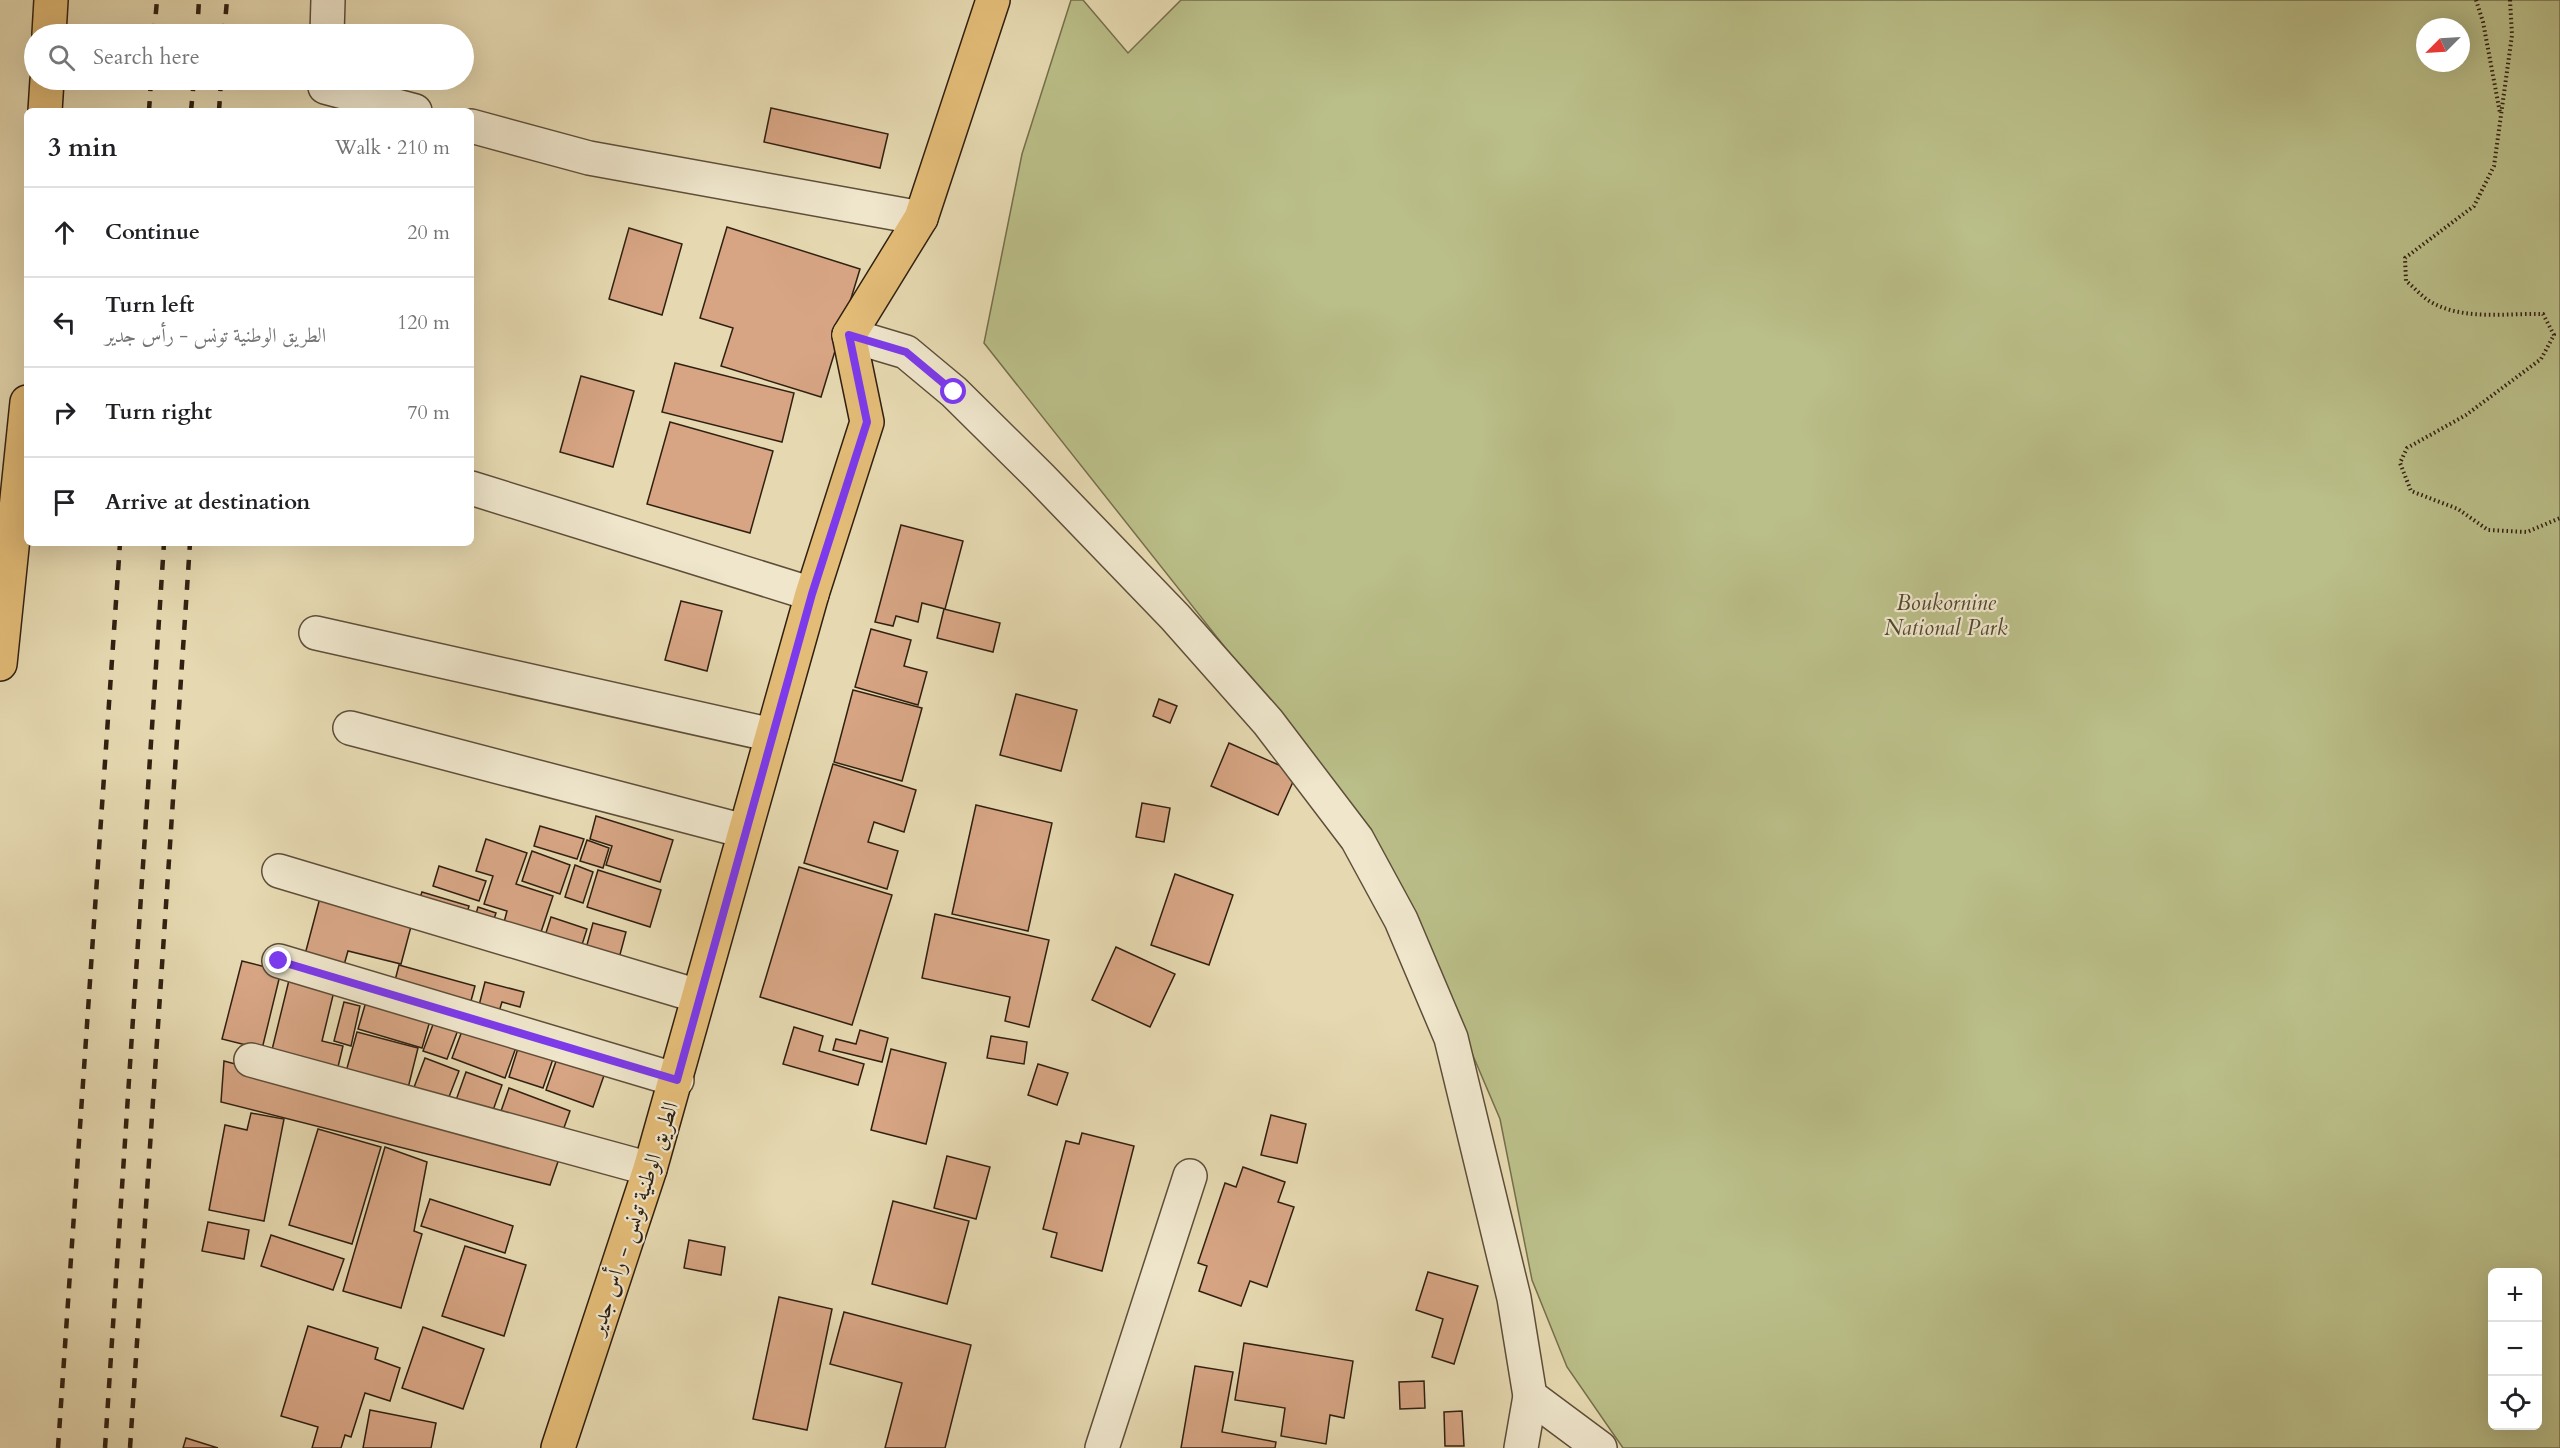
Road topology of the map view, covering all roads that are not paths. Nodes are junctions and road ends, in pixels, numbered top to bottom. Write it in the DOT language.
graph roads {
  1 [pos="51,0"];
  2 [pos="328,0"];
  3 [pos="993,0"];
  4 [pos="50,24"];
  5 [pos="327,24"];
  6 [pos="46,90"];
  7 [pos="324,92"];
  8 [pos="45,108"];
  9 [pos="401,108"];
  10 [pos="474,127"];
  11 [pos="921,218"];
  12 [pos="849,335"];
  13 [pos="24,431"];
  14 [pos="474,489"];
  15 [pos="812,594"];
  16 [pos="316,633"];
  17 [pos="0,664"];
  18 [pos="350,728"];
  19 [pos="772,735"];
  20 [pos="744,831"];
  21 [pos="279,872"];
  22 [pos="279,961"];
  23 [pos="698,996"];
  24 [pos="251,1060"];
  25 [pos="677,1080"];
  26 [pos="650,1169"];
  27 [pos="1190,1176"];
  28 [pos="1530,1396"];
  29 [pos="558,1448"];
  30 [pos="1102,1448"];
  31 [pos="1521,1448"];
  32 [pos="1560,1448"];
  33 [pos="1600,1448"];
  1 -- 4 [label="main road"];
  2 -- 5 [label="street"];
  3 -- 11 [label="main road"];
  6 -- 8 [label="main road"];
  7 -- 9 [label="street"];
  10 -- 11 [label="street"];
  11 -- 12 [label="main road"];
  12 -- 15 [label="main road, الطريق الوطنية تونس - رأس جدير"];
  12 -- 28 [label="street"];
  13 -- 17 [label="main road"];
  14 -- 15 [label="street"];
  15 -- 19 [label="main road, الطريق الوطنية تونس - رأس جدير"];
  16 -- 19 [label="street"];
  18 -- 20 [label="street"];
  19 -- 20 [label="main road, الطريق الوطنية تونس - رأس جدير"];
  20 -- 23 [label="main road, الطريق الوطنية تونس - رأس جدير"];
  21 -- 23 [label="street"];
  22 -- 25 [label="street"];
  23 -- 25 [label="main road, الطريق الوطنية تونس - رأس جدير"];
  24 -- 26 [label="street"];
  25 -- 26 [label="main road, الطريق الوطنية تونس - رأس جدير"];
  26 -- 29 [label="main road, الطريق الوطنية تونس - رأس جدير"];
  27 -- 30 [label="street"];
  28 -- 31 [label="street"];
  28 -- 32 [label="street"];
  28 -- 33 [label="street"];
}
